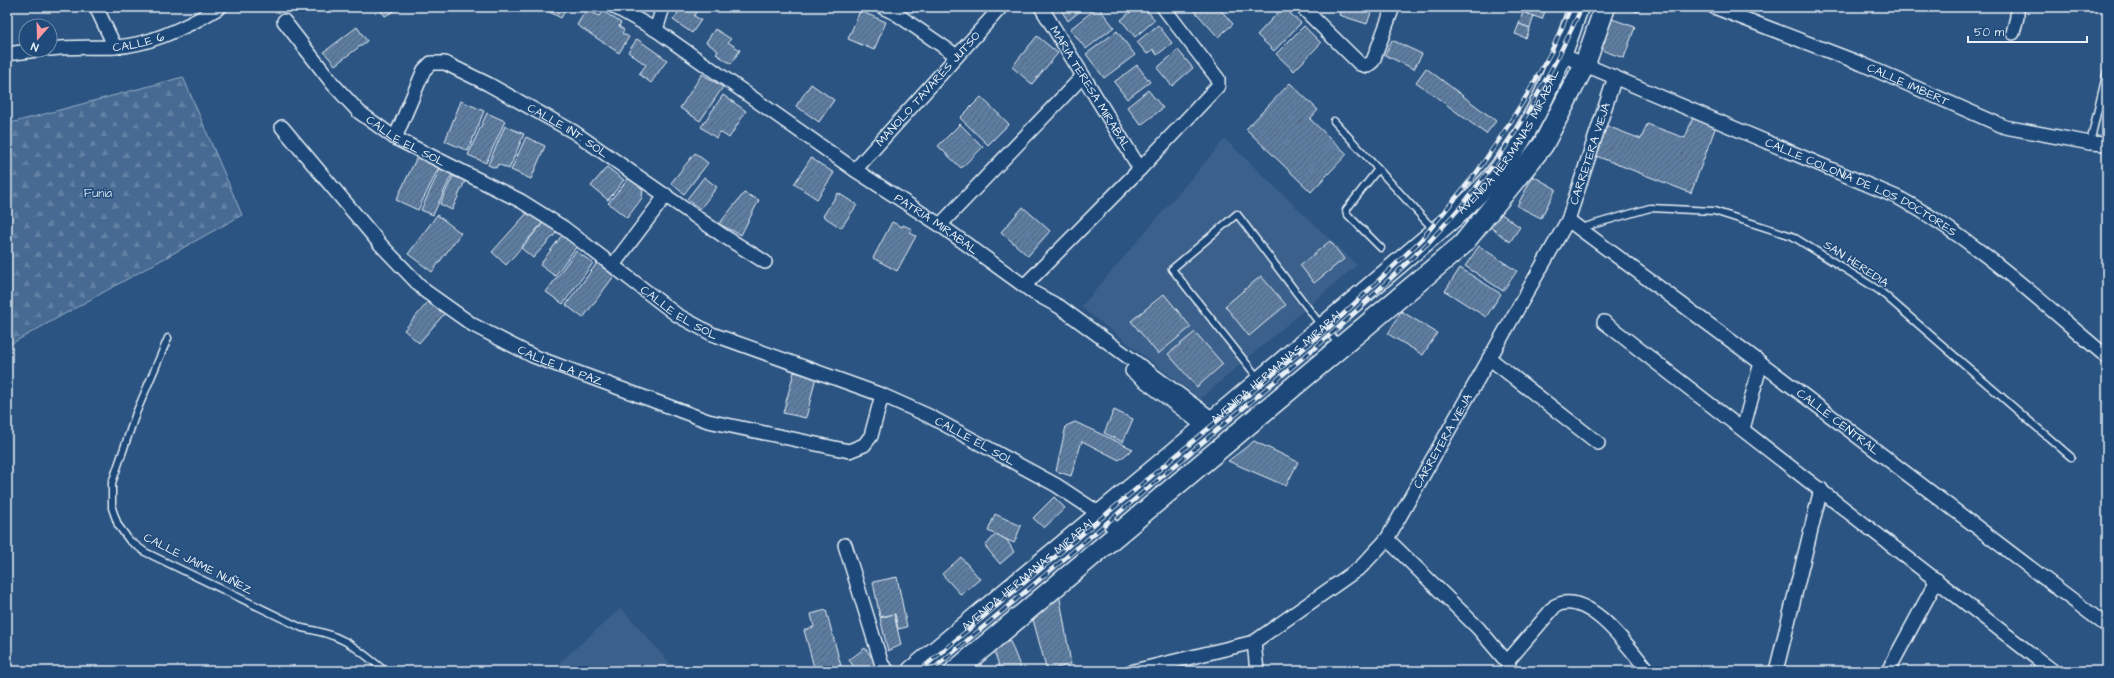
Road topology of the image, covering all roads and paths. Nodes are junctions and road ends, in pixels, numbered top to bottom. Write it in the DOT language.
graph roads {
  1 [pos="96,7"];
  2 [pos="220,7"];
  3 [pos="615,7"];
  4 [pos="663,7"];
  5 [pos="882,7"];
  6 [pos="1001,7"];
  7 [pos="1041,7"];
  8 [pos="1163,7"];
  9 [pos="1302,7"];
  10 [pos="1393,7"];
  11 [pos="1578,7"];
  12 [pos="1604,7"];
  13 [pos="1714,7"];
  14 [pos="2017,7"];
  15 [pos="284,21"];
  16 [pos="656,30"];
  17 [pos="2013,33"];
  18 [pos="115,47"];
  19 [pos="58,49"];
  20 [pos="18,53"];
  21 [pos="7,54"];
  22 [pos="1562,55"];
  23 [pos="957,56"];
  24 [pos="1585,64"];
  25 [pos="2107,71"];
  26 [pos="1083,76"];
  27 [pos="1615,77"];
  28 [pos="1334,121"];
  29 [pos="282,127"];
  30 [pos="395,138"];
  31 [pos="2090,143"];
  32 [pos="2107,144"];
  33 [pos="1140,169"];
  34 [pos="1378,169"];
  35 [pos="855,170"];
  36 [pos="666,195"];
  37 [pos="1568,220"];
  38 [pos="940,225"];
  39 [pos="1580,228"];
  40 [pos="1436,232"];
  41 [pos="1381,248"];
  42 [pos="764,262"];
  43 [pos="613,265"];
  44 [pos="1029,289"];
  45 [pos="1604,322"];
  46 [pos="1323,328"];
  47 [pos="168,338"];
  48 [pos="1343,347"];
  49 [pos="2107,357"];
  50 [pos="1489,358"];
  51 [pos="1761,363"];
  52 [pos="1260,380"];
  53 [pos="882,395"];
  54 [pos="1210,424"];
  55 [pos="1743,429"];
  56 [pos="1598,443"];
  57 [pos="2071,457"];
  58 [pos="1821,489"];
  59 [pos="1100,514"];
  60 [pos="1120,533"];
  61 [pos="1387,539"];
  62 [pos="845,545"];
  63 [pos="1937,580"];
  64 [pos="2107,626"];
  65 [pos="1254,642"];
  66 [pos="1509,666"];
  67 [pos="385,671"];
  68 [pos="888,671"];
  69 [pos="912,671"];
  70 [pos="955,671"];
  71 [pos="1134,671"];
  72 [pos="1257,671"];
  73 [pos="1648,671"];
  74 [pos="1776,671"];
  75 [pos="1888,671"];
  76 [pos="2053,671"];
  1 -- 18 [label="street"];
  2 -- 18 [label="street, CALLE 6"];
  3 -- 16 [label="street, PATRIA MIRABAL"];
  4 -- 16 [label="street"];
  5 -- 23 [label="street"];
  6 -- 23 [label="street, MANOLO TAVARES JUTSO"];
  7 -- 26 [label="street, MARIA TERESA MIRABAL"];
  8 -- 33 [label="street"];
  9 -- 10 [label="street"];
  11 -- 22 [label="main road, AVENIDA HERMANAS MIRABAL"];
  12 -- 24 [label="main road, AVENIDA HERMANAS MIRABAL"];
  13 -- 31 [label="street, CALLE IMBERT"];
  14 -- 17 [label="street"];
  15 -- 30 [label="street, CALLE EL SOL"];
  16 -- 35 [label="street, PATRIA MIRABAL"];
  18 -- 19 [label="street, CALLE 6"];
  20 -- 21 [label="street"];
  22 -- 24 [label="street, CALLE COLONIA DE LOS DOCTORES"];
  22 -- 40 [label="main road, AVENIDA HERMANAS MIRABAL"];
  23 -- 35 [label="street, MANOLO TAVARES JUTSO"];
  24 -- 27 [label="street, CALLE COLONIA DE LOS DOCTORES"];
  24 -- 48 [label="main road, AVENIDA HERMANAS MIRABAL"];
  25 -- 31 [label="lane"];
  26 -- 33 [label="street, MARIA TERESA MIRABAL"];
  26 -- 38 [label="street"];
  27 -- 37 [label="street, CARRETERA VIEJA"];
  27 -- 49 [label="street, CALLE COLONIA DE LOS DOCTORES"];
  28 -- 34 [label="lane"];
  29 -- 53 [label="street, CALLE LA PAZ"];
  30 -- 36 [label="street, CALLE INT. SOL"];
  30 -- 43 [label="street, CALLE EL SOL"];
  31 -- 32 [label="street, CALLE IMBERT"];
  33 -- 44 [label="street"];
  34 -- 40 [label="lane"];
  34 -- 41 [label="lane"];
  35 -- 38 [label="street, PATRIA MIRABAL"];
  36 -- 42 [label="street, CALLE INT. SOL"];
  36 -- 43 [label="street"];
  37 -- 39 [label="street, CALLE CENTRAL"];
  37 -- 50 [label="street, CARRETERA VIEJA"];
  38 -- 44 [label="street, PATRIA MIRABAL"];
  39 -- 51 [label="street, CALLE CENTRAL"];
  39 -- 57 [label="lane, SAN HEREDIA"];
  40 -- 46 [label="main road, AVENIDA HERMANAS MIRABAL"];
  43 -- 53 [label="street, CALLE EL SOL"];
  44 -- 54 [label="street, PATRIA MIRABAL"];
  45 -- 55 [label="street"];
  46 -- 48 [label="lane"];
  46 -- 52 [label="main road, AVENIDA HERMANAS MIRABAL"];
  46 -- 52 [label="lane"];
  47 -- 67 [label="lane, CALLE JAIME NUÑEZ"];
  48 -- 60 [label="main road, AVENIDA HERMANAS MIRABAL"];
  50 -- 56 [label="street"];
  50 -- 61 [label="street, CARRETERA VIEJA"];
  51 -- 55 [label="street"];
  51 -- 64 [label="street, CALLE CENTRAL"];
  52 -- 54 [label="main road, AVENIDA HERMANAS MIRABAL"];
  53 -- 59 [label="street, CALLE EL SOL"];
  54 -- 59 [label="main road, AVENIDA HERMANAS MIRABAL"];
  55 -- 58 [label="street"];
  58 -- 63 [label="street"];
  58 -- 74 [label="street"];
  59 -- 60 [label="street, CALLE EL SOL"];
  59 -- 69 [label="main road, AVENIDA HERMANAS MIRABAL"];
  60 -- 70 [label="main road, AVENIDA HERMANAS MIRABAL"];
  61 -- 65 [label="street, CARRETERA VIEJA"];
  61 -- 66 [label="street"];
  62 -- 68 [label="street"];
  63 -- 75 [label="street"];
  63 -- 76 [label="street"];
  65 -- 71 [label="street, CARRETERA VIEJA"];
  65 -- 72 [label="street"];
  66 -- 73 [label="street"];
}
